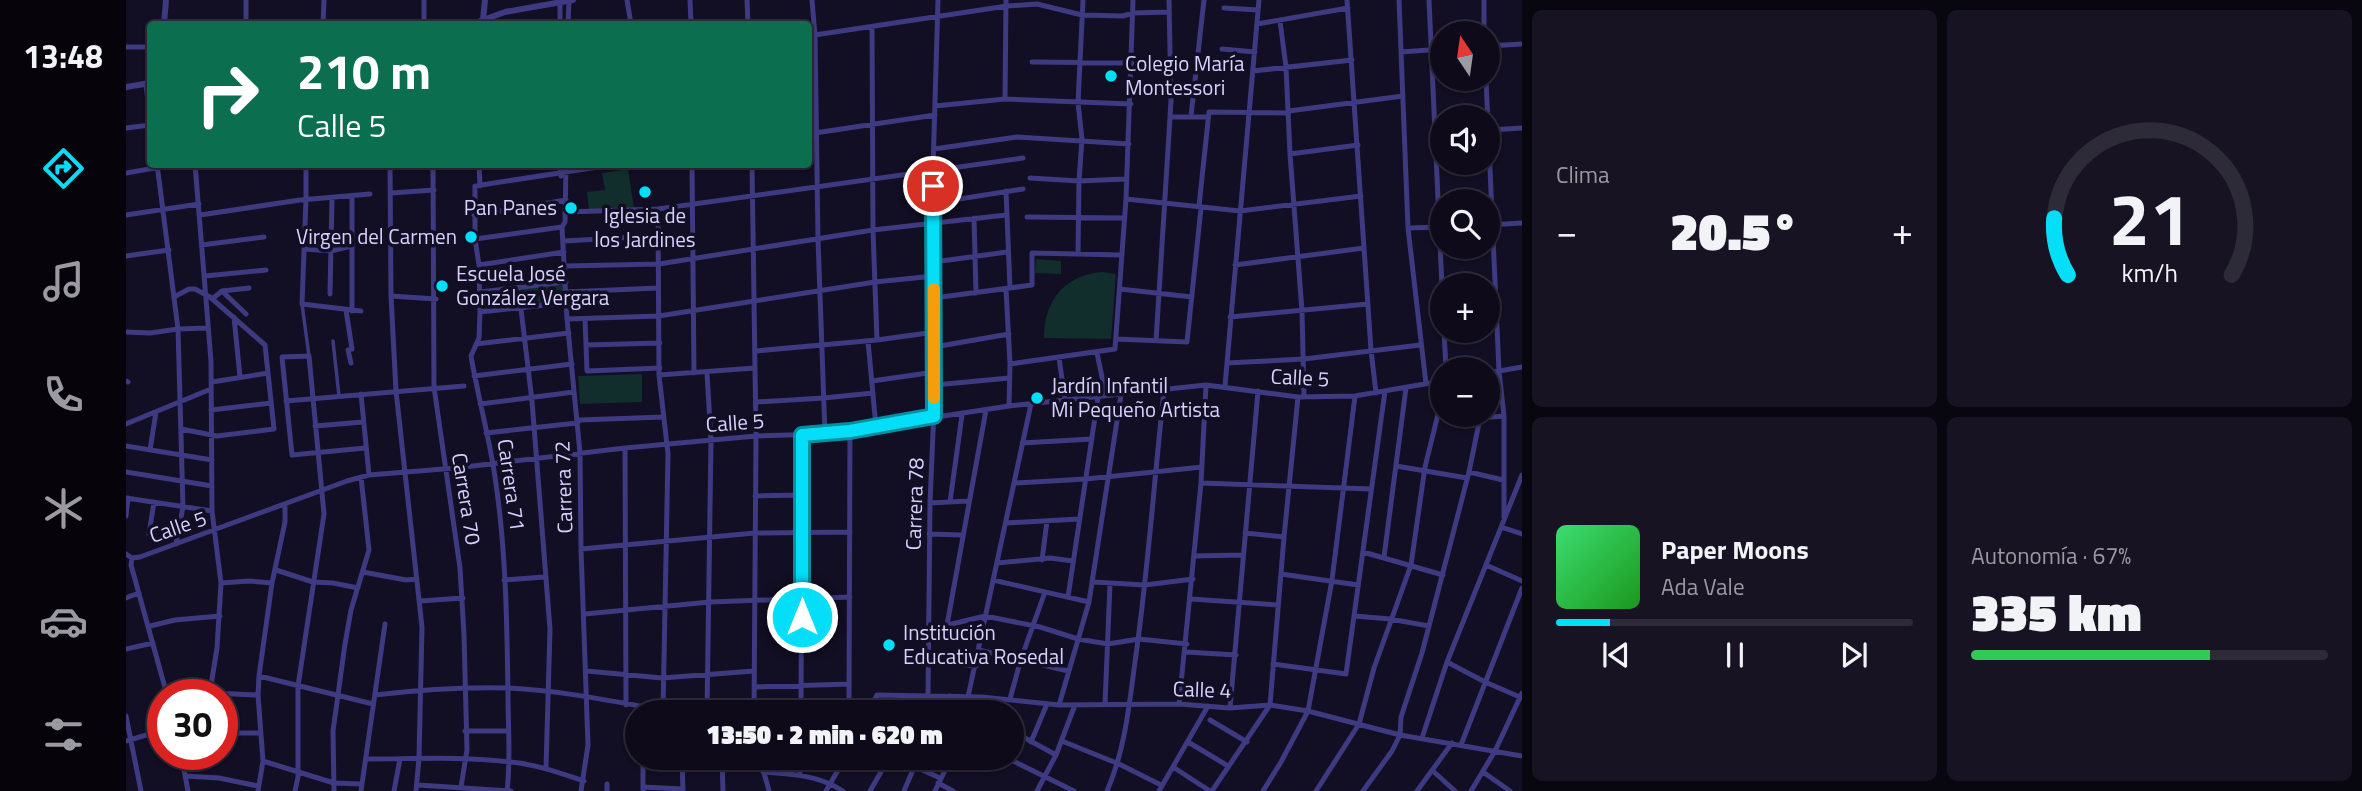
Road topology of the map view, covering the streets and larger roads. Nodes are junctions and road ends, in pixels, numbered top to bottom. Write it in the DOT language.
graph roads {
  1 [pos="166,0"];
  2 [pos="246,0"];
  3 [pos="324,0"];
  4 [pos="424,0"];
  5 [pos="485,0"];
  6 [pos="571,0"];
  7 [pos="627,0"];
  8 [pos="690,0"];
  9 [pos="747,0"];
  10 [pos="812,0"];
  11 [pos="938,0"];
  12 [pos="1083,0"];
  13 [pos="1133,0"];
  14 [pos="1169,0"];
  15 [pos="1204,0"];
  16 [pos="1259,0"];
  17 [pos="1348,0"];
  18 [pos="1399,0"];
  19 [pos="1429,0"];
  20 [pos="1484,0"];
  21 [pos="560,2"];
  22 [pos="1006,3"];
  23 [pos="1224,8"];
  24 [pos="1348,8"];
  25 [pos="1258,10"];
  26 [pos="1133,12"];
  27 [pos="1169,12"];
  28 [pos="1082,15"];
  29 [pos="939,17"];
  30 [pos="164,21"];
  31 [pos="246,21"];
  32 [pos="323,21"];
  33 [pos="424,21"];
  34 [pos="483,21"];
  35 [pos="485,21"];
  36 [pos="560,21"];
  37 [pos="568,21"];
  38 [pos="630,21"];
  39 [pos="691,21"];
  40 [pos="748,21"];
  41 [pos="1280,21"];
  42 [pos="1430,21"];
  43 [pos="1484,21"];
  44 [pos="1257,24"];
  45 [pos="872,27"];
  46 [pos="812,36"];
  47 [pos="1522,44"];
  48 [pos="1500,45"];
  49 [pos="126,47"];
  50 [pos="147,47"];
  51 [pos="1222,49"];
  52 [pos="1430,50"];
  53 [pos="1255,52"];
  54 [pos="1401,52"];
  55 [pos="1352,60"];
  56 [pos="1032,62"];
  57 [pos="1080,62"];
  58 [pos="1132,63"];
  59 [pos="1286,67"];
  60 [pos="1253,71"];
  61 [pos="147,83"];
  62 [pos="126,87"];
  63 [pos="1434,91"];
  64 [pos="1403,96"];
  65 [pos="1006,99"];
  66 [pos="1354,101"];
  67 [pos="1078,103"];
  68 [pos="1130,104"];
  69 [pos="935,106"];
  70 [pos="1250,112"];
  71 [pos="1289,112"];
  72 [pos="935,115"];
  73 [pos="1209,115"];
  74 [pos="1191,116"];
  75 [pos="1170,117"];
  76 [pos="873,124"];
  77 [pos="147,126"];
  78 [pos="126,128"];
  79 [pos="1522,128"];
  80 [pos="1500,129"];
  81 [pos="817,133"];
  82 [pos="812,134"];
  83 [pos="1082,139"];
  84 [pos="1129,144"];
  85 [pos="1358,145"];
  86 [pos="934,149"];
  87 [pos="1290,154"];
  88 [pos="1023,158"];
  89 [pos="148,168"];
  90 [pos="157,168"];
  91 [pos="195,168"];
  92 [pos="306,168"];
  93 [pos="390,168"];
  94 [pos="433,168"];
  95 [pos="480,168"];
  96 [pos="561,168"];
  97 [pos="565,168"];
  98 [pos="593,168"];
  99 [pos="692,168"];
  100 [pos="752,168"];
  101 [pos="933,169"];
  102 [pos="126,173"];
  103 [pos="563,173"];
  104 [pos="873,178"];
  105 [pos="1030,178"];
  106 [pos="1126,179"];
  107 [pos="1079,181"];
  108 [pos="478,186"];
  109 [pos="818,186"];
  110 [pos="1023,189"];
  111 [pos="1439,189"];
  112 [pos="434,190"];
  113 [pos="1006,191"];
  114 [pos="391,193"];
  115 [pos="370,194"];
  116 [pos="753,195"];
  117 [pos="352,196"];
  118 [pos="1361,196"];
  119 [pos="1126,198"];
  120 [pos="306,199"];
  121 [pos="332,199"];
  122 [pos="566,200"];
  123 [pos="934,203"];
  124 [pos="199,204"];
  125 [pos="693,204"];
  126 [pos="1166,204"];
  127 [pos="1294,205"];
  128 [pos="1200,207"];
  129 [pos="657,209"];
  130 [pos="163,210"];
  131 [pos="1240,211"];
  132 [pos="565,212"];
  133 [pos="126,215"];
  134 [pos="200,215"];
  135 [pos="474,215"];
  136 [pos="1006,215"];
  137 [pos="1027,217"];
  138 [pos="1078,217"];
  139 [pos="974,218"];
  140 [pos="1125,218"];
  141 [pos="934,223"];
  142 [pos="1522,223"];
  143 [pos="1500,224"];
  144 [pos="562,227"];
  145 [pos="1430,227"];
  146 [pos="1408,228"];
  147 [pos="873,230"];
  148 [pos="658,236"];
  149 [pos="264,237"];
  150 [pos="475,239"];
  151 [pos="818,239"];
  152 [pos="563,241"];
  153 [pos="202,245"];
  154 [pos="352,246"];
  155 [pos="1364,248"];
  156 [pos="304,249"];
  157 [pos="753,249"];
  158 [pos="169,250"];
  159 [pos="331,251"];
  160 [pos="564,252"];
  161 [pos="1007,252"];
  162 [pos="1078,253"];
  163 [pos="1122,255"];
  164 [pos="126,256"];
  165 [pos="1298,257"];
  166 [pos="692,258"];
  167 [pos="975,258"];
  168 [pos="1492,259"];
  169 [pos="934,262"];
  170 [pos="659,264"];
  171 [pos="479,265"];
  172 [pos="1235,265"];
  173 [pos="565,266"];
  174 [pos="265,270"];
  175 [pos="205,276"];
  176 [pos="934,276"];
  177 [pos="566,282"];
  178 [pos="875,282"];
  179 [pos="249,288"];
  180 [pos="659,288"];
  181 [pos="1008,288"];
  182 [pos="1120,289"];
  183 [pos="222,291"];
  184 [pos="480,292"];
  185 [pos="565,292"];
  186 [pos="820,292"];
  187 [pos="205,293"];
  188 [pos="976,293"];
  189 [pos="330,294"];
  190 [pos="1159,295"];
  191 [pos="391,296"];
  192 [pos="174,297"];
  193 [pos="1192,297"];
  194 [pos="934,298"];
  195 [pos="212,299"];
  196 [pos="436,299"];
  197 [pos="754,301"];
  198 [pos="566,303"];
  199 [pos="302,304"];
  200 [pos="1368,304"];
  201 [pos="521,309"];
  202 [pos="349,310"];
  203 [pos="361,311"];
  204 [pos="692,311"];
  205 [pos="1302,311"];
  206 [pos="480,312"];
  207 [pos="246,314"];
  208 [pos="659,316"];
  209 [pos="234,317"];
  210 [pos="1230,317"];
  211 [pos="567,319"];
  212 [pos="584,319"];
  213 [pos="208,328"];
  214 [pos="178,329"];
  215 [pos="126,332"];
  216 [pos="935,332"];
  217 [pos="569,333"];
  218 [pos="1009,334"];
  219 [pos="525,339"];
  220 [pos="1116,339"];
  221 [pos="877,340"];
  222 [pos="333,341"];
  223 [pos="868,341"];
  224 [pos="1156,341"];
  225 [pos="660,343"];
  226 [pos="476,344"];
  227 [pos="586,345"];
  228 [pos="822,345"];
  229 [pos="1420,345"];
  230 [pos="934,347"];
  231 [pos="1371,350"];
  232 [pos="755,351"];
  233 [pos="1097,353"];
  234 [pos="309,356"];
  235 [pos="1498,357"];
  236 [pos="1059,358"];
  237 [pos="1304,359"];
  238 [pos="351,363"];
  239 [pos="1227,363"];
  240 [pos="572,364"];
  241 [pos="1010,364"];
  242 [pos="1522,367"];
  243 [pos="660,368"];
  244 [pos="755,368"];
  245 [pos="528,370"];
  246 [pos="1500,371"];
  247 [pos="935,372"];
  248 [pos="268,373"];
  249 [pos="694,373"];
  250 [pos="706,373"];
  251 [pos="659,375"];
  252 [pos="474,376"];
  253 [pos="240,377"];
  254 [pos="1009,378"];
  255 [pos="1500,380"];
  256 [pos="872,381"];
  257 [pos="1430,383"];
  258 [pos="1426,384"];
  259 [pos="935,385"];
  260 [pos="1206,385"];
  261 [pos="211,386"];
  262 [pos="464,386"];
  263 [pos="1225,386"];
  264 [pos="434,387"];
  265 [pos="1406,388"];
  266 [pos="396,391"];
  267 [pos="1164,391"];
  268 [pos="1258,391"];
  269 [pos="1385,391"];
  270 [pos="574,393"];
  271 [pos="873,393"];
  272 [pos="1376,393"];
  273 [pos="360,394"];
  274 [pos="1121,395"];
  275 [pos="339,396"];
  276 [pos="1106,396"];
  277 [pos="1355,396"];
  278 [pos="1098,397"];
  279 [pos="1301,397"];
  280 [pos="824,398"];
  281 [pos="312,399"];
  282 [pos="532,399"];
  283 [pos="1065,400"];
  284 [pos="286,401"];
  285 [pos="181,402"];
  286 [pos="756,402"];
  287 [pos="271,403"];
  288 [pos="480,404"];
  289 [pos="1031,404"];
  290 [pos="1009,406"];
  291 [pos="986,410"];
  292 [pos="211,411"];
  293 [pos="156,412"];
  294 [pos="962,415"];
  295 [pos="934,416"];
  296 [pos="1504,416"];
  297 [pos="663,417"];
  298 [pos="363,422"];
  299 [pos="577,423"];
  300 [pos="126,424"];
  301 [pos="315,426"];
  302 [pos="876,427"];
  303 [pos="1435,427"];
  304 [pos="534,428"];
  305 [pos="181,429"];
  306 [pos="850,431"];
  307 [pos="486,433"];
  308 [pos="825,434"];
  309 [pos="212,435"];
  310 [pos="802,435"];
  311 [pos="756,436"];
  312 [pos="1092,439"];
  313 [pos="711,440"];
  314 [pos="1022,443"];
  315 [pos="667,444"];
  316 [pos="126,446"];
  317 [pos="365,448"];
  318 [pos="625,448"];
  319 [pos="150,450"];
  320 [pos="317,452"];
  321 [pos="580,453"];
  322 [pos="182,457"];
  323 [pos="537,458"];
  324 [pos="212,460"];
  325 [pos="493,463"];
  326 [pos="1396,466"];
  327 [pos="1202,467"];
  328 [pos="444,469"];
  329 [pos="1155,471"];
  330 [pos="126,472"];
  331 [pos="405,472"];
  332 [pos="1425,472"];
  333 [pos="369,475"];
  334 [pos="1468,475"];
  335 [pos="1522,475"];
  336 [pos="361,477"];
  337 [pos="1109,477"];
  338 [pos="1086,479"];
  339 [pos="1503,480"];
  340 [pos="182,482"];
  341 [pos="1014,483"];
  342 [pos="1201,483"];
  343 [pos="1248,485"];
  344 [pos="212,486"];
  345 [pos="1289,486"];
  346 [pos="1343,488"];
  347 [pos="1371,489"];
  348 [pos="321,491"];
  349 [pos="802,495"];
  350 [pos="755,496"];
  351 [pos="127,498"];
  352 [pos="968,501"];
  353 [pos="154,502"];
  354 [pos="950,502"];
  355 [pos="930,503"];
  356 [pos="285,504"];
  357 [pos="183,508"];
  358 [pos="212,512"];
  359 [pos="126,516"];
  360 [pos="1504,518"];
  361 [pos="1079,519"];
  362 [pos="1047,521"];
  363 [pos="1006,523"];
  364 [pos="1501,527"];
  365 [pos="214,531"];
  366 [pos="850,532"];
  367 [pos="755,533"];
  368 [pos="801,533"];
  369 [pos="1245,533"];
  370 [pos="149,534"];
  371 [pos="929,534"];
  372 [pos="1522,534"];
  373 [pos="962,535"];
  374 [pos="710,536"];
  375 [pos="1283,537"];
  376 [pos="667,541"];
  377 [pos="176,544"];
  378 [pos="625,544"];
  379 [pos="581,549"];
  380 [pos="1363,552"];
  381 [pos="1244,555"];
  382 [pos="129,556"];
  383 [pos="1194,556"];
  384 [pos="1384,557"];
  385 [pos="1042,559"];
  386 [pos="1073,561"];
  387 [pos="997,563"];
  388 [pos="1411,565"];
  389 [pos="1486,565"];
  390 [pos="276,570"];
  391 [pos="363,572"];
  392 [pos="1281,574"];
  393 [pos="1443,575"];
  394 [pos="544,577"];
  395 [pos="418,579"];
  396 [pos="1193,579"];
  397 [pos="504,580"];
  398 [pos="993,580"];
  399 [pos="1332,580"];
  400 [pos="1522,581"];
  401 [pos="313,582"];
  402 [pos="1093,582"];
  403 [pos="220,583"];
  404 [pos="272,583"];
  405 [pos="1110,584"];
  406 [pos="1144,585"];
  407 [pos="1359,585"];
  408 [pos="1522,588"];
  409 [pos="358,589"];
  410 [pos="1045,592"];
  411 [pos="139,593"];
  412 [pos="802,597"];
  413 [pos="850,597"];
  414 [pos="1068,597"];
  415 [pos="126,598"];
  416 [pos="463,598"];
  417 [pos="1191,599"];
  418 [pos="753,600"];
  419 [pos="420,601"];
  420 [pos="710,602"];
  421 [pos="1089,602"];
  422 [pos="1240,602"];
  423 [pos="666,605"];
  424 [pos="1278,605"];
  425 [pos="1515,606"];
  426 [pos="1522,609"];
  427 [pos="624,610"];
  428 [pos="585,614"];
  429 [pos="220,616"];
  430 [pos="985,616"];
  431 [pos="1354,616"];
  432 [pos="1390,619"];
  433 [pos="385,624"];
  434 [pos="947,625"];
  435 [pos="1032,625"];
  436 [pos="149,626"];
  437 [pos="1429,626"];
  438 [pos="927,629"];
  439 [pos="1078,639"];
  440 [pos="1139,639"];
  441 [pos="153,643"];
  442 [pos="1108,644"];
  443 [pos="1187,644"];
  444 [pos="126,649"];
  445 [pos="979,650"];
  446 [pos="1186,652"];
  447 [pos="1236,654"];
  448 [pos="1021,659"];
  449 [pos="928,662"];
  450 [pos="1447,662"];
  451 [pos="1273,664"];
  452 [pos="976,666"];
  453 [pos="587,671"];
  454 [pos="754,671"];
  455 [pos="1068,671"];
  456 [pos="1316,671"];
  457 [pos="708,674"];
  458 [pos="626,675"];
  459 [pos="259,676"];
  460 [pos="662,678"];
  461 [pos="163,679"];
  462 [pos="212,679"];
  463 [pos="1485,682"];
  464 [pos="849,684"];
  465 [pos="298,686"];
  466 [pos="801,686"];
  467 [pos="754,687"];
  468 [pos="465,688"];
  469 [pos="508,688"];
  470 [pos="421,690"];
  471 [pos="549,693"];
  472 [pos="238,694"];
  473 [pos="258,695"];
  474 [pos="375,695"];
  475 [pos="338,696"];
  476 [pos="928,696"];
  477 [pos="950,696"];
  478 [pos="1521,696"];
  479 [pos="588,697"];
  480 [pos="968,697"];
  481 [pos="982,697"];
  482 [pos="1010,699"];
  483 [pos="626,700"];
  484 [pos="663,700"];
  485 [pos="707,700"];
  486 [pos="754,700"];
  487 [pos="801,700"];
  488 [pos="849,700"];
  489 [pos="874,700"];
  490 [pos="926,700"];
  491 [pos="948,700"];
  492 [pos="981,700"];
  493 [pos="373,704"];
  494 [pos="1047,704"];
  495 [pos="1105,704"];
  496 [pos="1179,704"];
  497 [pos="625,705"];
  498 [pos="1059,705"];
  499 [pos="1074,705"];
  500 [pos="1129,705"];
  501 [pos="1270,705"];
  502 [pos="1208,706"];
  503 [pos="1230,708"];
  504 [pos="1308,711"];
  505 [pos="126,716"];
  506 [pos="1210,720"];
  507 [pos="1359,724"];
  508 [pos="465,731"];
  509 [pos="508,731"];
  510 [pos="238,733"];
  511 [pos="260,733"];
  512 [pos="147,735"];
  513 [pos="1400,735"];
  514 [pos="1024,737"];
  515 [pos="1422,738"];
  516 [pos="129,740"];
  517 [pos="1031,741"];
  518 [pos="1062,741"];
  519 [pos="1188,742"];
  520 [pos="1247,742"];
  521 [pos="1452,743"];
  522 [pos="1461,744"];
  523 [pos="1495,751"];
  524 [pos="1056,755"];
  525 [pos="1522,755"];
  526 [pos="419,758"];
  527 [pos="366,759"];
  528 [pos="400,759"];
  529 [pos="464,760"];
  530 [pos="263,761"];
  531 [pos="510,762"];
  532 [pos="1119,764"];
  533 [pos="1024,766"];
  534 [pos="1228,766"];
  535 [pos="1173,767"];
  536 [pos="546,768"];
  537 [pos="185,770"];
  538 [pos="643,770"];
  539 [pos="682,770"];
  540 [pos="722,770"];
  541 [pos="800,770"];
  542 [pos="839,770"];
  543 [pos="882,770"];
  544 [pos="912,770"];
  545 [pos="921,770"];
  546 [pos="945,770"];
  547 [pos="297,771"];
  548 [pos="1433,771"];
  549 [pos="762,772"];
  550 [pos="1483,772"];
  551 [pos="800,774"];
  552 [pos="186,776"];
  553 [pos="1044,776"];
  554 [pos="584,780"];
  555 [pos="939,781"];
  556 [pos="334,783"];
  557 [pos="832,784"];
  558 [pos="461,787"];
  559 [pos="258,788"];
  560 [pos="361,788"];
  561 [pos="417,788"];
  562 [pos="1160,788"];
  563 [pos="643,789"];
  564 [pos="683,790"];
  565 [pos="141,791"];
  566 [pos="188,791"];
  567 [pos="295,791"];
  568 [pos="334,791"];
  569 [pos="394,791"];
  570 [pos="508,791"];
  571 [pos="581,791"];
  572 [pos="723,791"];
  573 [pos="769,791"];
  574 [pos="826,791"];
  575 [pos="843,791"];
  576 [pos="870,791"];
  577 [pos="904,791"];
  578 [pos="935,791"];
  579 [pos="953,791"];
  580 [pos="1037,791"];
  581 [pos="1074,791"];
  582 [pos="1107,791"];
  583 [pos="1211,791"];
  584 [pos="1263,791"];
  585 [pos="1316,791"];
  586 [pos="1363,791"];
  587 [pos="1418,791"];
  588 [pos="1455,791"];
  589 [pos="1471,791"];
  590 [pos="1510,791"];
  1 -- 30 [label="street"];
  2 -- 31 [label="street"];
  3 -- 32 [label="street"];
  4 -- 33 [label="street"];
  5 -- 34 [label="street"];
  6 -- 21 [label="street"];
  6 -- 37 [label="street"];
  7 -- 38 [label="street"];
  8 -- 39 [label="street"];
  9 -- 40 [label="street"];
  10 -- 46 [label="street"];
  11 -- 29 [label="street, Carrera 78"];
  12 -- 28 [label="street"];
  13 -- 26 [label="street"];
  14 -- 27 [label="street"];
  15 -- 74 [label="street"];
  16 -- 25 [label="street"];
  17 -- 24 [label="street"];
  18 -- 54 [label="street"];
  19 -- 42 [label="street"];
  20 -- 43 [label="street"];
  21 -- 35 [label="street"];
  21 -- 36 [label="street"];
  22 -- 28 [label="street"];
  22 -- 29 [label="street"];
  22 -- 65 [label="street"];
  23 -- 25 [label="street"];
  24 -- 41 [label="street"];
  24 -- 55 [label="street"];
  25 -- 44 [label="street"];
  26 -- 27 [label="street"];
  26 -- 28 [label="street"];
  26 -- 58 [label="street"];
  27 -- 75 [label="street"];
  28 -- 57 [label="street"];
  29 -- 45 [label="street"];
  29 -- 69 [label="street, Carrera 78"];
  41 -- 44 [label="street"];
  41 -- 59 [label="street"];
  44 -- 53 [label="street"];
  45 -- 46 [label="street"];
  45 -- 76 [label="street"];
  46 -- 81 [label="street"];
  47 -- 48 [label="street"];
  49 -- 50 [label="street"];
  51 -- 53 [label="street"];
  52 -- 54 [label="street"];
  53 -- 60 [label="street"];
  54 -- 64 [label="street"];
  55 -- 59 [label="street"];
  55 -- 66 [label="street"];
  56 -- 57 [label="street"];
  57 -- 58 [label="street"];
  57 -- 67 [label="street"];
  58 -- 68 [label="street"];
  59 -- 60 [label="street"];
  59 -- 71 [label="street"];
  60 -- 70 [label="street"];
  61 -- 62 [label="street"];
  63 -- 111 [label="street"];
  64 -- 66 [label="street"];
  64 -- 146 [label="street"];
  65 -- 67 [label="street"];
  65 -- 69 [label="street"];
  66 -- 71 [label="street"];
  66 -- 85 [label="street"];
  67 -- 68 [label="street"];
  67 -- 83 [label="street"];
  68 -- 84 [label="street"];
  69 -- 72 [label="street, Carrera 78"];
  70 -- 71 [label="street"];
  70 -- 73 [label="street"];
  70 -- 131 [label="street"];
  71 -- 87 [label="street"];
  72 -- 76 [label="street"];
  72 -- 86 [label="street, Carrera 78"];
  73 -- 74 [label="street"];
  73 -- 128 [label="street"];
  74 -- 75 [label="street"];
  75 -- 126 [label="street"];
  76 -- 81 [label="street"];
  76 -- 104 [label="street"];
  77 -- 78 [label="street"];
  79 -- 80 [label="street"];
  81 -- 82 [label="street"];
  81 -- 109 [label="street"];
  83 -- 84 [label="street"];
  83 -- 86 [label="street"];
  83 -- 107 [label="street"];
  84 -- 106 [label="street"];
  85 -- 87 [label="street"];
  85 -- 118 [label="street"];
  86 -- 101 [label="street, Carrera 78"];
  87 -- 127 [label="street"];
  88 -- 101 [label="street"];
  89 -- 102 [label="street"];
  90 -- 130 [label="street"];
  91 -- 124 [label="street"];
  92 -- 120 [label="street"];
  93 -- 114 [label="street"];
  94 -- 112 [label="street, Carrera 70"];
  95 -- 108 [label="street, Carrera 71"];
  96 -- 103 [label="street, Carrera 72"];
  97 -- 103 [label="street, Carrera 72"];
  98 -- 103 [label="street"];
  99 -- 125 [label="street"];
  100 -- 116 [label="street"];
  101 -- 104 [label="street"];
  101 -- 123 [label="street, Carrera 78"];
  103 -- 108 [label="street"];
  103 -- 122 [label="street, Carrera 72"];
  104 -- 109 [label="street"];
  104 -- 147 [label="street"];
  105 -- 107 [label="street"];
  106 -- 107 [label="street"];
  106 -- 119 [label="street"];
  107 -- 138 [label="street"];
  108 -- 135 [label="street, Carrera 71"];
  109 -- 116 [label="street"];
  109 -- 151 [label="street"];
  110 -- 113 [label="street"];
  112 -- 114 [label="street"];
  112 -- 196 [label="street, Carrera 70"];
  113 -- 123 [label="street"];
  113 -- 136 [label="street"];
  114 -- 191 [label="street"];
  115 -- 117 [label="street"];
  116 -- 125 [label="street"];
  116 -- 157 [label="street"];
  117 -- 121 [label="street"];
  117 -- 154 [label="street"];
  118 -- 127 [label="street"];
  118 -- 155 [label="street"];
  119 -- 126 [label="street"];
  119 -- 140 [label="street"];
  120 -- 121 [label="street"];
  120 -- 134 [label="street"];
  120 -- 156 [label="street"];
  121 -- 159 [label="street"];
  122 -- 132 [label="street, Carrera 72"];
  122 -- 135 [label="street"];
  123 -- 141 [label="street, Carrera 78"];
  124 -- 130 [label="street"];
  124 -- 134 [label="street"];
  125 -- 129 [label="street"];
  125 -- 166 [label="street"];
  126 -- 128 [label="street"];
  126 -- 190 [label="street"];
  127 -- 131 [label="street"];
  127 -- 165 [label="street"];
  128 -- 131 [label="street"];
  128 -- 193 [label="street"];
  129 -- 132 [label="street"];
  129 -- 148 [label="street"];
  130 -- 133 [label="street"];
  130 -- 158 [label="street"];
  131 -- 172 [label="street"];
  132 -- 144 [label="street, Carrera 72"];
  134 -- 153 [label="street"];
  135 -- 150 [label="street, Carrera 71"];
  136 -- 139 [label="street"];
  136 -- 161 [label="street"];
  137 -- 138 [label="street"];
  138 -- 140 [label="street"];
  138 -- 162 [label="street"];
  139 -- 141 [label="street"];
  139 -- 167 [label="street"];
  140 -- 163 [label="street"];
  141 -- 147 [label="street"];
  141 -- 169 [label="street, Carrera 78"];
  142 -- 143 [label="street"];
  144 -- 150 [label="street"];
  144 -- 152 [label="street, Carrera 72"];
  145 -- 146 [label="street"];
  146 -- 229 [label="street"];
  147 -- 151 [label="street"];
  147 -- 178 [label="street"];
  148 -- 152 [label="street"];
  148 -- 170 [label="street"];
  149 -- 153 [label="street"];
  150 -- 171 [label="street, Carrera 71"];
  151 -- 157 [label="street"];
  151 -- 186 [label="street"];
  152 -- 160 [label="street, Carrera 72"];
  153 -- 175 [label="street"];
  154 -- 159 [label="street"];
  154 -- 202 [label="street"];
  155 -- 165 [label="street"];
  155 -- 200 [label="street"];
  156 -- 159 [label="street"];
  156 -- 199 [label="street"];
  157 -- 166 [label="street"];
  157 -- 197 [label="street"];
  158 -- 164 [label="street"];
  158 -- 192 [label="street"];
  159 -- 189 [label="street"];
  160 -- 171 [label="street"];
  160 -- 173 [label="street, Carrera 72"];
  161 -- 167 [label="street"];
  161 -- 181 [label="street"];
  162 -- 163 [label="street"];
  162 -- 181 [label="street"];
  163 -- 182 [label="street"];
  165 -- 172 [label="street"];
  165 -- 205 [label="street"];
  166 -- 170 [label="street"];
  166 -- 204 [label="street"];
  167 -- 169 [label="street"];
  167 -- 188 [label="street"];
  168 -- 235 [label="street"];
  169 -- 176 [label="street, Carrera 78"];
  170 -- 173 [label="street"];
  170 -- 180 [label="street"];
  171 -- 184 [label="street, Carrera 71"];
  172 -- 210 [label="street"];
  173 -- 177 [label="street, Carrera 72"];
  174 -- 175 [label="street"];
  175 -- 187 [label="street"];
  176 -- 178 [label="street"];
  176 -- 194 [label="street, Carrera 78"];
  177 -- 184 [label="street"];
  177 -- 185 [label="street, Carrera 72"];
  178 -- 186 [label="street"];
  178 -- 221 [label="street"];
  179 -- 183 [label="street"];
  180 -- 185 [label="street"];
  180 -- 208 [label="street"];
  181 -- 188 [label="street"];
  181 -- 218 [label="street"];
  182 -- 190 [label="street"];
  182 -- 220 [label="street"];
  183 -- 195 [label="street"];
  183 -- 207 [label="street"];
  184 -- 206 [label="street, Carrera 71"];
  185 -- 198 [label="street, Carrera 72"];
  186 -- 197 [label="street"];
  186 -- 228 [label="street"];
  187 -- 192 [label="street"];
  187 -- 195 [label="street"];
  187 -- 213 [label="street"];
  188 -- 194 [label="street"];
  190 -- 193 [label="street"];
  190 -- 224 [label="street"];
  191 -- 196 [label="street"];
  191 -- 266 [label="street"];
  192 -- 214 [label="street"];
  193 -- 224 [label="street"];
  194 -- 216 [label="street, Carrera 78"];
  195 -- 209 [label="street"];
  196 -- 264 [label="street, Carrera 70"];
  197 -- 204 [label="street"];
  197 -- 232 [label="street"];
  198 -- 201 [label="street"];
  198 -- 211 [label="street, Carrera 72"];
  199 -- 202 [label="street"];
  199 -- 234 [label="street"];
  200 -- 205 [label="street"];
  200 -- 231 [label="street"];
  201 -- 206 [label="street"];
  201 -- 219 [label="street"];
  202 -- 203 [label="street"];
  202 -- 238 [label="street"];
  204 -- 208 [label="street"];
  204 -- 249 [label="street"];
  205 -- 210 [label="street"];
  205 -- 237 [label="street"];
  206 -- 226 [label="street, Carrera 71"];
  208 -- 212 [label="street"];
  208 -- 225 [label="street"];
  209 -- 248 [label="street"];
  209 -- 253 [label="street"];
  210 -- 239 [label="street"];
  211 -- 212 [label="street"];
  211 -- 217 [label="street, Carrera 72"];
  212 -- 227 [label="street"];
  213 -- 214 [label="street"];
  213 -- 261 [label="street"];
  214 -- 215 [label="street"];
  214 -- 285 [label="street"];
  216 -- 221 [label="street"];
  216 -- 230 [label="street, Carrera 78"];
  217 -- 219 [label="street"];
  217 -- 240 [label="street, Carrera 72"];
  218 -- 230 [label="street"];
  218 -- 241 [label="street"];
  219 -- 226 [label="street"];
  219 -- 245 [label="street"];
  220 -- 224 [label="street"];
  220 -- 233 [label="street"];
  221 -- 223 [label="street"];
  222 -- 275 [label="street"];
  223 -- 228 [label="street"];
  223 -- 256 [label="street"];
  225 -- 227 [label="street"];
  225 -- 243 [label="street"];
  226 -- 252 [label="street, Carrera 71"];
  227 -- 243 [label="street"];
  228 -- 232 [label="street"];
  228 -- 280 [label="street"];
  229 -- 231 [label="street"];
  229 -- 258 [label="street"];
  230 -- 247 [label="street, Carrera 78"];
  231 -- 237 [label="street"];
  231 -- 272 [label="street"];
  232 -- 244 [label="street"];
  233 -- 236 [label="street"];
  233 -- 276 [label="street"];
  234 -- 281 [label="street"];
  234 -- 284 [label="street"];
  236 -- 241 [label="street"];
  236 -- 283 [label="street"];
  237 -- 239 [label="street"];
  237 -- 279 [label="street"];
  239 -- 263 [label="street"];
  240 -- 245 [label="street"];
  240 -- 270 [label="street, Carrera 72"];
  241 -- 254 [label="street"];
  242 -- 246 [label="street"];
  243 -- 251 [label="street"];
  244 -- 250 [label="street"];
  244 -- 286 [label="street"];
  245 -- 252 [label="street"];
  245 -- 282 [label="street"];
  247 -- 256 [label="street"];
  247 -- 259 [label="street, Carrera 78"];
  248 -- 253 [label="street"];
  248 -- 287 [label="street"];
  249 -- 250 [label="street"];
  249 -- 251 [label="street"];
  250 -- 313 [label="street"];
  251 -- 297 [label="street"];
  252 -- 288 [label="street, Carrera 71"];
  253 -- 261 [label="street"];
  254 -- 259 [label="street"];
  254 -- 290 [label="street"];
  255 -- 296 [label="street"];
  256 -- 271 [label="street"];
  257 -- 258 [label="street, Calle 5"];
  258 -- 265 [label="street, Calle 5"];
  259 -- 295 [label="street, Carrera 78"];
  260 -- 263 [label="street, Calle 5"];
  260 -- 267 [label="street, Calle 5"];
  260 -- 327 [label="street"];
  261 -- 285 [label="street"];
  261 -- 292 [label="street"];
  262 -- 264 [label="street"];
  263 -- 268 [label="street, Calle 5"];
  264 -- 266 [label="street"];
  264 -- 328 [label="street, Carrera 70"];
  265 -- 269 [label="street, Calle 5"];
  265 -- 326 [label="street"];
  266 -- 273 [label="street"];
  266 -- 331 [label="street"];
  267 -- 274 [label="street, Calle 5"];
  267 -- 329 [label="street"];
  268 -- 279 [label="street, Calle 5"];
  268 -- 343 [label="street"];
  269 -- 272 [label="street, Calle 5"];
  269 -- 347 [label="street"];
  270 -- 282 [label="street"];
  270 -- 299 [label="street, Carrera 72"];
  271 -- 280 [label="street"];
  271 -- 302 [label="street"];
  272 -- 277 [label="street, Calle 5"];
  273 -- 275 [label="street"];
  273 -- 298 [label="street"];
  274 -- 276 [label="street, Calle 5"];
  274 -- 337 [label="street"];
  275 -- 281 [label="street"];
  276 -- 278 [label="street, Calle 5"];
  277 -- 279 [label="street, Calle 5"];
  277 -- 346 [label="street"];
  278 -- 283 [label="street, Calle 5"];
  278 -- 312 [label="street"];
  279 -- 345 [label="street"];
  280 -- 286 [label="street"];
  280 -- 308 [label="street"];
  281 -- 284 [label="street"];
  281 -- 301 [label="street"];
  282 -- 288 [label="street"];
  282 -- 304 [label="street"];
  283 -- 289 [label="street, Calle 5"];
  284 -- 320 [label="street"];
  285 -- 293 [label="street"];
  285 -- 305 [label="street"];
  286 -- 311 [label="street"];
  287 -- 292 [label="street"];
  287 -- 309 [label="street"];
  288 -- 307 [label="street, Carrera 71"];
  289 -- 290 [label="street, Calle 5"];
  289 -- 314 [label="street"];
  290 -- 291 [label="street, Calle 5"];
  291 -- 294 [label="street, Calle 5"];
  291 -- 352 [label="street"];
  292 -- 309 [label="street"];
  293 -- 300 [label="street"];
  293 -- 319 [label="street"];
  294 -- 295 [label="street, Calle 5"];
  294 -- 354 [label="street"];
  295 -- 302 [label="street, Calle 5"];
  295 -- 355 [label="street, Carrera 78"];
  296 -- 334 [label="street"];
  296 -- 339 [label="street"];
  297 -- 299 [label="street"];
  297 -- 315 [label="street"];
  298 -- 301 [label="street"];
  298 -- 317 [label="street"];
  299 -- 304 [label="street"];
  299 -- 321 [label="street, Carrera 72"];
  301 -- 320 [label="street"];
  302 -- 306 [label="street, Calle 5"];
  303 -- 332 [label="street"];
  304 -- 307 [label="street"];
  304 -- 323 [label="street"];
  305 -- 309 [label="street"];
  305 -- 322 [label="street"];
  306 -- 308 [label="street, Calle 5"];
  306 -- 366 [label="street"];
  307 -- 325 [label="street, Carrera 71"];
  308 -- 310 [label="street, Calle 5"];
  309 -- 324 [label="street"];
  310 -- 311 [label="street, Calle 5"];
  310 -- 349 [label="street"];
  311 -- 313 [label="street, Calle 5"];
  311 -- 350 [label="street"];
  312 -- 314 [label="street"];
  312 -- 338 [label="street"];
  313 -- 315 [label="street, Calle 5"];
  313 -- 374 [label="street"];
  314 -- 341 [label="street"];
  315 -- 318 [label="street, Calle 5"];
  315 -- 376 [label="street"];
  316 -- 319 [label="street"];
  317 -- 320 [label="street"];
  317 -- 333 [label="street"];
  318 -- 321 [label="street, Calle 5"];
  318 -- 378 [label="street"];
  319 -- 322 [label="street"];
  320 -- 348 [label="street"];
  321 -- 323 [label="street, Calle 5"];
  321 -- 379 [label="street, Carrera 72"];
  322 -- 324 [label="street"];
  322 -- 340 [label="street"];
  323 -- 325 [label="street, Calle 5"];
  323 -- 394 [label="street"];
  324 -- 344 [label="street"];
  325 -- 328 [label="street, Calle 5"];
  325 -- 397 [label="street, Carrera 71"];
  326 -- 332 [label="street"];
  326 -- 384 [label="street"];
  327 -- 329 [label="street"];
  327 -- 342 [label="street"];
  328 -- 331 [label="street, Calle 5"];
  328 -- 416 [label="street, Carrera 70"];
  329 -- 337 [label="street"];
  329 -- 406 [label="street"];
  330 -- 340 [label="street"];
  331 -- 333 [label="street, Calle 5"];
  331 -- 395 [label="street"];
  332 -- 334 [label="street"];
  332 -- 388 [label="street"];
  333 -- 336 [label="street, Calle 5"];
  334 -- 339 [label="street"];
  334 -- 393 [label="street"];
  335 -- 360 [label="street"];
  336 -- 348 [label="street, Calle 5"];
  336 -- 391 [label="street"];
  337 -- 338 [label="street"];
  337 -- 402 [label="street"];
  338 -- 341 [label="street"];
  338 -- 361 [label="street"];
  339 -- 360 [label="street"];
  340 -- 344 [label="street"];
  340 -- 357 [label="street"];
  341 -- 363 [label="street"];
  342 -- 343 [label="street"];
  342 -- 383 [label="street"];
  343 -- 345 [label="street"];
  343 -- 369 [label="street"];
  344 -- 358 [label="street"];
  345 -- 346 [label="street"];
  345 -- 375 [label="street"];
  346 -- 347 [label="street"];
  346 -- 399 [label="street"];
  347 -- 380 [label="street"];
  348 -- 356 [label="street, Calle 5"];
  348 -- 401 [label="street"];
  349 -- 350 [label="street"];
  349 -- 368 [label="street"];
  350 -- 367 [label="street"];
  351 -- 353 [label="street"];
  351 -- 359 [label="street"];
  352 -- 354 [label="street"];
  352 -- 373 [label="street"];
  353 -- 357 [label="street"];
  353 -- 370 [label="street"];
  354 -- 355 [label="street"];
  355 -- 371 [label="street, Carrera 78"];
  356 -- 365 [label="street, Calle 5"];
  356 -- 390 [label="street"];
  357 -- 358 [label="street"];
  357 -- 377 [label="street"];
  358 -- 365 [label="street"];
  360 -- 364 [label="street"];
  361 -- 362 [label="street"];
  361 -- 386 [label="street"];
  362 -- 363 [label="street"];
  362 -- 385 [label="street"];
  363 -- 387 [label="street"];
  364 -- 372 [label="street"];
  364 -- 389 [label="street"];
  365 -- 377 [label="street, Calle 5"];
  365 -- 403 [label="street"];
  366 -- 368 [label="street"];
  366 -- 413 [label="street"];
  367 -- 368 [label="street"];
  367 -- 374 [label="street"];
  367 -- 418 [label="street"];
  368 -- 412 [label="street"];
  369 -- 375 [label="street"];
  369 -- 381 [label="street"];
  371 -- 373 [label="street"];
  371 -- 438 [label="street, Carrera 78"];
  373 -- 434 [label="street"];
  374 -- 376 [label="street"];
  374 -- 420 [label="street"];
  375 -- 392 [label="street"];
  376 -- 378 [label="street"];
  376 -- 423 [label="street"];
  377 -- 382 [label="street, Calle 5"];
  378 -- 379 [label="street"];
  378 -- 427 [label="street"];
  379 -- 428 [label="street, Carrera 72"];
  380 -- 384 [label="street"];
  380 -- 407 [label="street"];
  381 -- 383 [label="street"];
  381 -- 422 [label="street"];
  382 -- 411 [label="street"];
  383 -- 396 [label="street"];
  384 -- 388 [label="street"];
  385 -- 386 [label="street"];
  385 -- 387 [label="street"];
  386 -- 414 [label="street"];
  387 -- 398 [label="street"];
  388 -- 393 [label="street"];
  388 -- 432 [label="street"];
  389 -- 400 [label="street"];
  389 -- 450 [label="street"];
  390 -- 401 [label="street"];
  390 -- 404 [label="street"];
  391 -- 395 [label="street"];
  391 -- 409 [label="street"];
  392 -- 399 [label="street"];
  392 -- 424 [label="street"];
  393 -- 437 [label="street"];
  394 -- 397 [label="street"];
  394 -- 471 [label="street"];
  395 -- 419 [label="street"];
  396 -- 406 [label="street"];
  396 -- 417 [label="street"];
  397 -- 469 [label="street, Carrera 71"];
  398 -- 410 [label="street"];
  398 -- 430 [label="street"];
  399 -- 407 [label="street"];
  399 -- 456 [label="street"];
  401 -- 409 [label="street"];
  401 -- 465 [label="street"];
  402 -- 405 [label="street"];
  402 -- 421 [label="street"];
  403 -- 404 [label="street"];
  403 -- 429 [label="street"];
  404 -- 459 [label="street"];
  405 -- 406 [label="street"];
  405 -- 442 [label="street"];
  406 -- 440 [label="street"];
  407 -- 431 [label="street"];
  408 -- 425 [label="street"];
  409 -- 475 [label="street"];
  410 -- 414 [label="street"];
  410 -- 435 [label="street"];
  411 -- 415 [label="street"];
  411 -- 436 [label="street"];
  412 -- 413 [label="street"];
  412 -- 418 [label="street"];
  412 -- 466 [label="street"];
  413 -- 464 [label="street"];
  414 -- 421 [label="street"];
  416 -- 419 [label="street"];
  416 -- 468 [label="street, Carrera 70"];
  417 -- 422 [label="street"];
  417 -- 443 [label="street"];
  418 -- 420 [label="street"];
  418 -- 454 [label="street"];
  419 -- 470 [label="street"];
  420 -- 423 [label="street"];
  420 -- 457 [label="street"];
  421 -- 439 [label="street"];
  422 -- 424 [label="street"];
  422 -- 447 [label="street"];
  423 -- 427 [label="street"];
  423 -- 460 [label="street"];
  424 -- 451 [label="street"];
  425 -- 426 [label="street"];
  425 -- 463 [label="street"];
  427 -- 428 [label="street"];
  427 -- 458 [label="street"];
  428 -- 453 [label="street, Carrera 72"];
  429 -- 436 [label="street"];
  429 -- 462 [label="street"];
  430 -- 434 [label="street"];
  430 -- 435 [label="street"];
  430 -- 445 [label="street"];
  431 -- 432 [label="street"];
  431 -- 456 [label="street"];
  432 -- 437 [label="street"];
  432 -- 507 [label="street"];
  433 -- 474 [label="street"];
  434 -- 438 [label="street"];
  435 -- 439 [label="street"];
  435 -- 448 [label="street"];
  436 -- 441 [label="street"];
  437 -- 513 [label="street"];
  438 -- 449 [label="street, Carrera 78"];
  439 -- 442 [label="street"];
  439 -- 455 [label="street"];
  440 -- 442 [label="street"];
  440 -- 443 [label="street"];
  440 -- 500 [label="street"];
  441 -- 444 [label="street"];
  441 -- 461 [label="street"];
  442 -- 495 [label="street"];
  443 -- 446 [label="street"];
  445 -- 448 [label="street"];
  445 -- 452 [label="street"];
  446 -- 447 [label="street"];
  446 -- 496 [label="street"];
  447 -- 503 [label="street"];
  448 -- 455 [label="street"];
  448 -- 482 [label="street"];
  449 -- 452 [label="street"];
  449 -- 476 [label="street, Carrera 78"];
  450 -- 463 [label="street"];
  450 -- 515 [label="street"];
  451 -- 456 [label="street"];
  451 -- 501 [label="street"];
  452 -- 480 [label="street"];
  453 -- 458 [label="street"];
  453 -- 479 [label="street, Carrera 72"];
  454 -- 457 [label="street"];
  454 -- 467 [label="street"];
  455 -- 498 [label="street"];
  456 -- 504 [label="street"];
  457 -- 460 [label="street"];
  457 -- 485 [label="street"];
  458 -- 460 [label="street"];
  458 -- 483 [label="street"];
  459 -- 465 [label="street"];
  459 -- 473 [label="street"];
  460 -- 484 [label="street"];
  463 -- 478 [label="street"];
  463 -- 522 [label="street"];
  464 -- 466 [label="street"];
  464 -- 488 [label="street"];
  465 -- 475 [label="street"];
  465 -- 547 [label="street"];
  466 -- 467 [label="street"];
  466 -- 487 [label="street"];
  467 -- 486 [label="street"];
  468 -- 469 [label="street"];
  468 -- 470 [label="street"];
  468 -- 508 [label="street, Carrera 70"];
  469 -- 471 [label="street"];
  469 -- 509 [label="street, Carrera 71"];
  470 -- 474 [label="street"];
  470 -- 526 [label="street"];
  471 -- 479 [label="street"];
  471 -- 536 [label="street"];
  472 -- 473 [label="street"];
  473 -- 511 [label="street"];
  474 -- 493 [label="street"];
  475 -- 493 [label="street"];
  475 -- 556 [label="street"];
  476 -- 477 [label="street, Calle 4"];
  476 -- 489 [label="street, Calle 4"];
  476 -- 490 [label="street"];
  477 -- 480 [label="street, Calle 4"];
  477 -- 491 [label="street"];
  478 -- 523 [label="street"];
  479 -- 497 [label="street"];
  479 -- 554 [label="street, Carrera 72"];
  480 -- 481 [label="street, Calle 4"];
  481 -- 482 [label="street, Calle 4"];
  481 -- 492 [label="street"];
  482 -- 494 [label="street, Calle 4"];
  493 -- 527 [label="street"];
  494 -- 498 [label="street, Calle 4"];
  494 -- 517 [label="street"];
  495 -- 499 [label="street, Calle 4"];
  495 -- 500 [label="street, Calle 4"];
  496 -- 500 [label="street, Calle 4"];
  496 -- 502 [label="street, Calle 4"];
  498 -- 499 [label="street, Calle 4"];
  499 -- 518 [label="street"];
  500 -- 532 [label="street"];
  501 -- 503 [label="street, Calle 4"];
  501 -- 504 [label="street, Calle 4"];
  501 -- 520 [label="street"];
  502 -- 503 [label="street, Calle 4"];
  502 -- 519 [label="street"];
  504 -- 507 [label="street, Calle 4"];
  504 -- 584 [label="street"];
  505 -- 516 [label="street"];
  506 -- 520 [label="street"];
  507 -- 513 [label="street, Calle 4"];
  507 -- 585 [label="street"];
  508 -- 509 [label="street"];
  508 -- 529 [label="street, Carrera 70"];
  509 -- 531 [label="street, Carrera 71"];
  510 -- 511 [label="street"];
  511 -- 530 [label="street"];
  512 -- 516 [label="street"];
  513 -- 515 [label="street, Calle 4"];
  513 -- 586 [label="street"];
  514 -- 517 [label="street"];
  515 -- 521 [label="street, Calle 4"];
  516 -- 565 [label="street"];
  517 -- 524 [label="street"];
  518 -- 524 [label="street"];
  518 -- 532 [label="street"];
  519 -- 534 [label="street"];
  519 -- 535 [label="street"];
  520 -- 534 [label="street"];
  521 -- 522 [label="street, Calle 4"];
  521 -- 548 [label="street"];
  522 -- 523 [label="street, Calle 4"];
  523 -- 525 [label="street, Calle 4"];
  523 -- 550 [label="street"];
  524 -- 553 [label="street"];
  526 -- 528 [label="street"];
  526 -- 529 [label="street"];
  526 -- 561 [label="street"];
  527 -- 528 [label="street"];
  527 -- 560 [label="street"];
  528 -- 569 [label="street"];
  529 -- 531 [label="street"];
  529 -- 558 [label="street, Carrera 70"];
  530 -- 547 [label="street"];
  530 -- 559 [label="street"];
  531 -- 536 [label="street"];
  531 -- 570 [label="street, Carrera 71"];
  532 -- 562 [label="street"];
  532 -- 582 [label="street"];
  533 -- 553 [label="street"];
  534 -- 583 [label="street"];
  535 -- 562 [label="street"];
  535 -- 583 [label="street"];
  536 -- 554 [label="street"];
  537 -- 552 [label="street"];
  538 -- 563 [label="street"];
  539 -- 564 [label="street"];
  540 -- 572 [label="street"];
  541 -- 551 [label="street"];
  542 -- 557 [label="street"];
  543 -- 576 [label="street"];
  544 -- 577 [label="street"];
  545 -- 555 [label="street"];
  546 -- 555 [label="street"];
  547 -- 556 [label="street"];
  547 -- 567 [label="street"];
  548 -- 587 [label="street"];
  548 -- 588 [label="street"];
  549 -- 551 [label="street"];
  549 -- 573 [label="street"];
  550 -- 589 [label="street"];
  550 -- 590 [label="street"];
  551 -- 557 [label="street"];
  552 -- 559 [label="street"];
  552 -- 566 [label="street"];
  553 -- 580 [label="street"];
  553 -- 581 [label="street"];
  554 -- 571 [label="street, Carrera 72"];
  555 -- 578 [label="street"];
  555 -- 579 [label="street"];
  556 -- 560 [label="street"];
  556 -- 568 [label="street"];
  557 -- 574 [label="street"];
  557 -- 575 [label="street"];
  558 -- 561 [label="street"];
  558 -- 570 [label="street"];
  563 -- 564 [label="street"];
}
